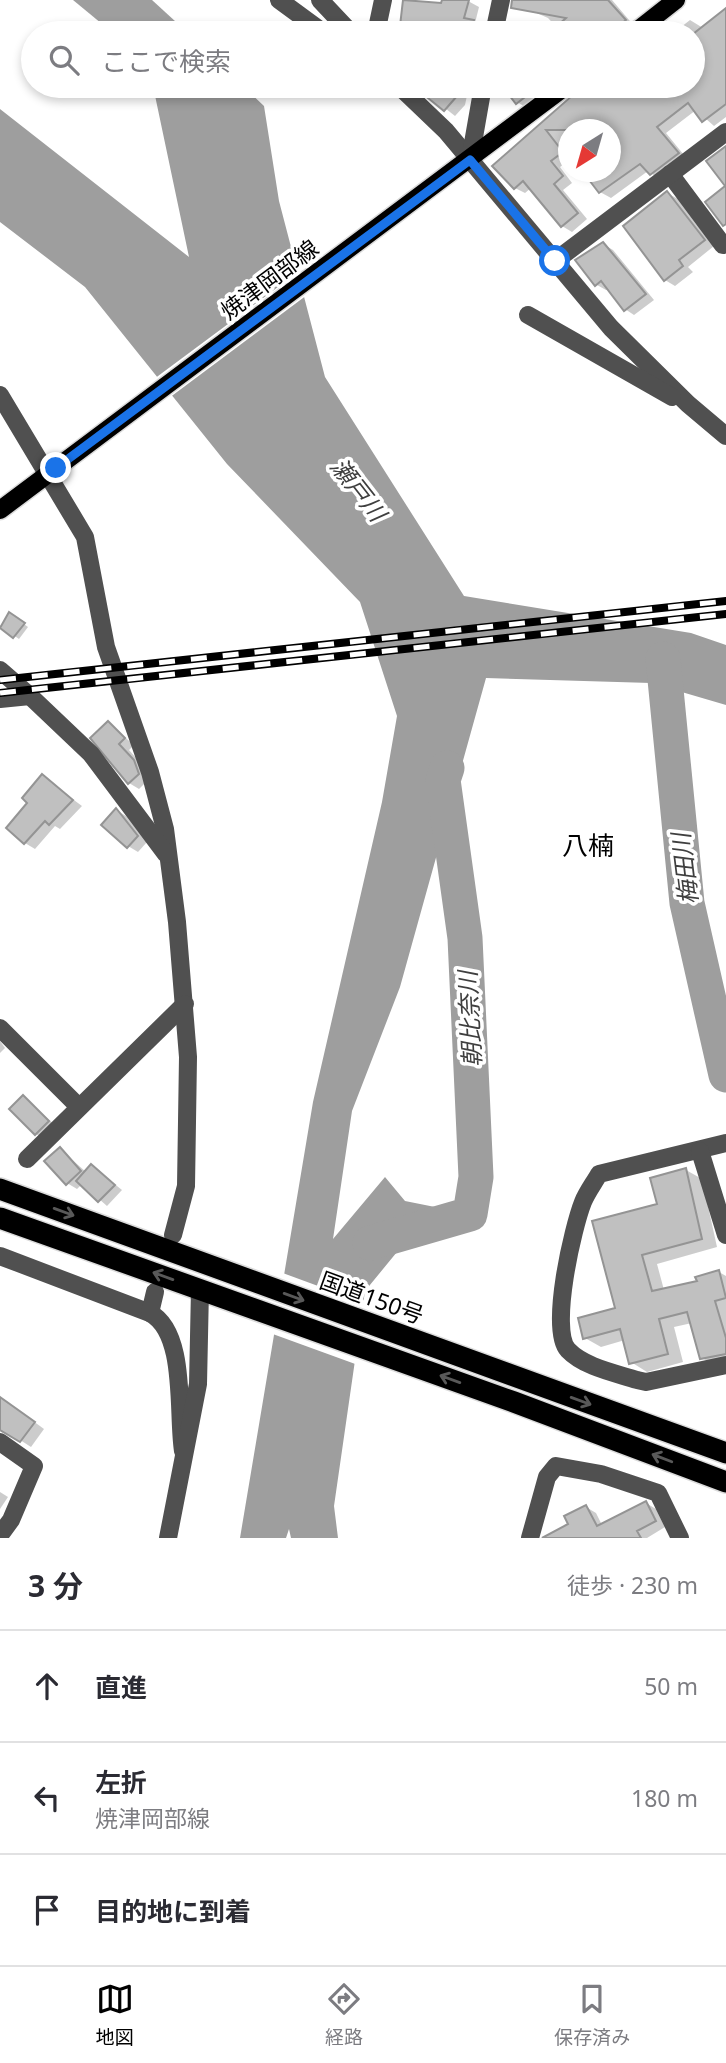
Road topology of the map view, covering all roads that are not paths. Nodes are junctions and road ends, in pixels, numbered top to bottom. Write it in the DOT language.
graph roads {
  1 [pos="279,0"];
  2 [pos="320,0"];
  3 [pos="383,0"];
  4 [pos="501,0"];
  5 [pos="676,0"];
  6 [pos="308,21"];
  7 [pos="340,21"];
  8 [pos="379,21"];
  9 [pos="497,21"];
  10 [pos="649,21"];
  11 [pos="412,98"];
  12 [pos="481,98"];
  13 [pos="550,98"];
  14 [pos="726,132"];
  15 [pos="470,160"];
  16 [pos="670,174"];
  17 [pos="726,243"];
  18 [pos="555,261"];
  19 [pos="528,315"];
  20 [pos="0,395"];
  21 [pos="688,404"];
  22 [pos="726,436"];
  23 [pos="52,471"];
  24 [pos="0,510"];
  25 [pos="0,670"];
  26 [pos="30,695"];
  27 [pos="0,699"];
  28 [pos="169,859"];
  29 [pos="185,1004"];
  30 [pos="0,1028"];
  31 [pos="78,1106"];
  32 [pos="726,1143"];
  33 [pos="701,1150"];
  34 [pos="27,1159"];
  35 [pos="0,1189"];
  36 [pos="0,1218"];
  37 [pos="173,1235"];
  38 [pos="726,1235"];
  39 [pos="0,1256"];
  40 [pos="200,1289"];
  41 [pos="155,1292"];
  42 [pos="150,1312"];
  43 [pos="726,1365"];
  44 [pos="0,1442"];
  45 [pos="726,1453"];
  46 [pos="185,1462"];
  47 [pos="726,1482"];
  48 [pos="0,1535"];
  49 [pos="168,1538"];
  50 [pos="530,1538"];
  51 [pos="680,1538"];
  1 -- 6 [label="street"];
  2 -- 7 [label="street"];
  3 -- 8 [label="street"];
  4 -- 9 [label="street"];
  5 -- 10 [label="main road"];
  11 -- 15 [label="street"];
  12 -- 15 [label="street"];
  13 -- 15 [label="main road, 焼津岡部線"];
  14 -- 16 [label="street"];
  15 -- 18 [label="street"];
  15 -- 23 [label="main road, 焼津岡部線"];
  16 -- 17 [label="street"];
  16 -- 18 [label="street"];
  18 -- 21 [label="street"];
  19 -- 21 [label="street"];
  20 -- 23 [label="street"];
  21 -- 22 [label="street"];
  23 -- 24 [label="main road, 焼津岡部線"];
  23 -- 28 [label="street"];
  25 -- 26 [label="street"];
  26 -- 27 [label="street"];
  26 -- 28 [label="street"];
  28 -- 29 [label="street"];
  29 -- 31 [label="street"];
  29 -- 37 [label="street"];
  30 -- 31 [label="street"];
  31 -- 34 [label="street"];
  32 -- 33 [label="street"];
  33 -- 38 [label="street"];
  33 -- 43 [label="street"];
  35 -- 45 [label="highway, 国道150号, one-way"];
  40 -- 36 [label="highway, one-way"];
  39 -- 42 [label="street"];
  40 -- 46 [label="street"];
  47 -- 40 [label="highway, one-way"];
  41 -- 42 [label="street"];
  42 -- 46 [label="street"];
  44 -- 48 [label="street"];
  46 -- 49 [label="street"];
  50 -- 51 [label="street"];
}
